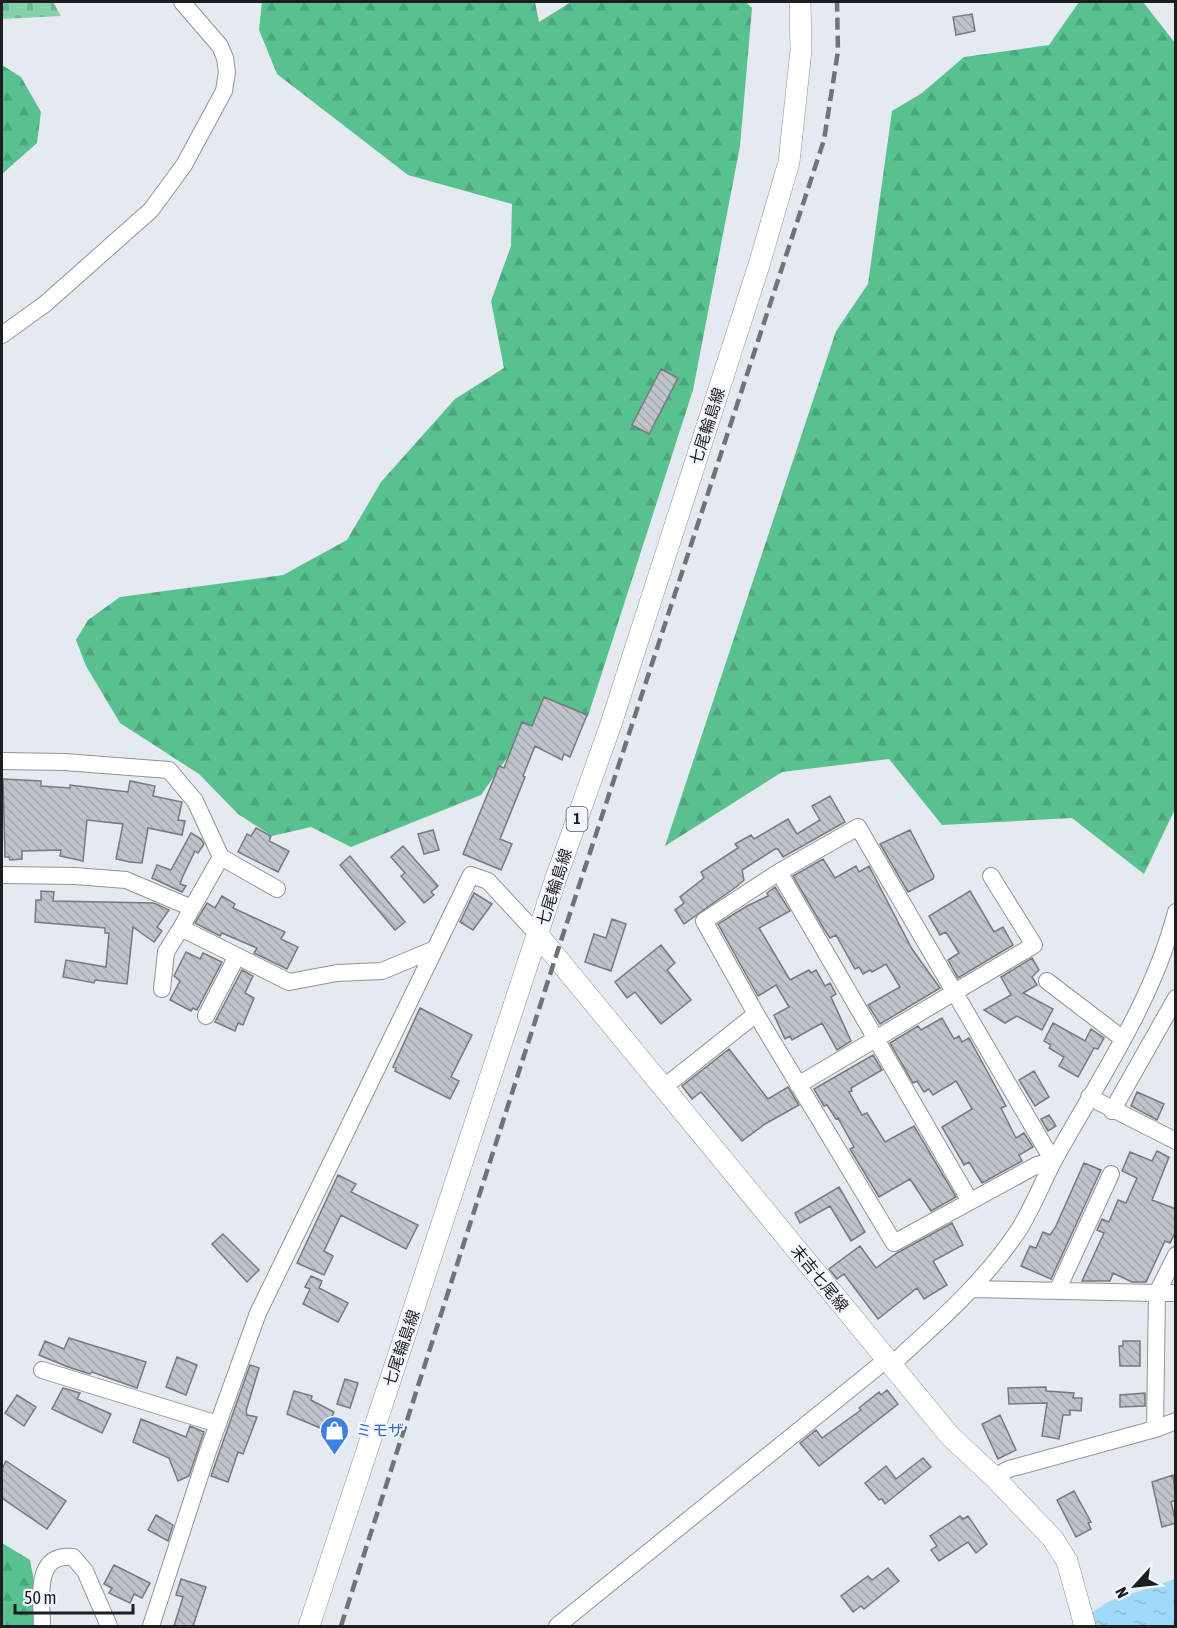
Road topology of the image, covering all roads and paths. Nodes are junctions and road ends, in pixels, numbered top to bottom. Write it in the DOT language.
graph roads {
  1 [pos="182,2"];
  2 [pos="800,2"];
  3 [pos="2,335"];
  4 [pos="2,761"];
  5 [pos="221,857"];
  6 [pos="779,872"];
  7 [pos="2,874"];
  8 [pos="991,876"];
  9 [pos="277,889"];
  10 [pos="192,908"];
  11 [pos="1176,912"];
  12 [pos="181,928"];
  13 [pos="1173,929"];
  14 [pos="538,935"];
  15 [pos="435,950"];
  16 [pos="237,956"];
  17 [pos="1047,981"];
  18 [pos="162,989"];
  19 [pos="955,990"];
  20 [pos="1176,999"];
  21 [pos="756,1014"];
  22 [pos="206,1016"];
  23 [pos="876,1039"];
  24 [pos="1123,1039"];
  25 [pos="798,1085"];
  26 [pos="664,1087"];
  27 [pos="1089,1097"];
  28 [pos="1112,1111"];
  29 [pos="1176,1141"];
  30 [pos="1053,1161"];
  31 [pos="1112,1174"];
  32 [pos="970,1201"];
  33 [pos="1176,1255"];
  34 [pos="972,1289"];
  35 [pos="1057,1291"];
  36 [pos="1157,1293"];
  37 [pos="1176,1293"];
  38 [pos="889,1363"];
  39 [pos="42,1370"];
  40 [pos="1176,1420"];
  41 [pos="218,1424"];
  42 [pos="1155,1429"];
  43 [pos="994,1477"];
  44 [pos="42,1626"];
  45 [pos="110,1626"];
  46 [pos="151,1626"];
  47 [pos="309,1626"];
  48 [pos="557,1626"];
  49 [pos="1085,1626"];
  1 -- 3 [label="street"];
  2 -- 14 [label="main road, 七尾輪島線 / 1"];
  4 -- 5 [label="street"];
  5 -- 9 [label="street"];
  5 -- 10 [label="street"];
  6 -- 19 [label="street"];
  6 -- 21 [label="street"];
  6 -- 23 [label="street"];
  7 -- 10 [label="street"];
  8 -- 19 [label="street"];
  10 -- 12 [label="street"];
  11 -- 13 [label="street"];
  12 -- 16 [label="street"];
  12 -- 18 [label="street"];
  13 -- 24 [label="street"];
  14 -- 15 [label="street"];
  14 -- 26 [label="main road, 末吉七尾線"];
  14 -- 47 [label="main road, 七尾輪島線 / 1"];
  15 -- 16 [label="street"];
  15 -- 41 [label="street"];
  16 -- 22 [label="street"];
  17 -- 24 [label="street"];
  19 -- 23 [label="street"];
  19 -- 30 [label="street"];
  20 -- 28 [label="street"];
  21 -- 25 [label="street"];
  21 -- 26 [label="street"];
  23 -- 25 [label="street"];
  23 -- 32 [label="street"];
  24 -- 27 [label="street"];
  25 -- 32 [label="street"];
  26 -- 38 [label="main road, 末吉七尾線"];
  27 -- 28 [label="street"];
  27 -- 30 [label="street"];
  28 -- 29 [label="street"];
  30 -- 32 [label="street"];
  30 -- 34 [label="street"];
  31 -- 35 [label="street"];
  33 -- 36 [label="street"];
  34 -- 35 [label="street"];
  34 -- 38 [label="street"];
  35 -- 36 [label="street"];
  36 -- 37 [label="street"];
  36 -- 42 [label="street"];
  38 -- 43 [label="main road, 末吉七尾線"];
  38 -- 48 [label="street"];
  39 -- 41 [label="street"];
  40 -- 42 [label="street"];
  41 -- 46 [label="street"];
  42 -- 43 [label="street"];
  43 -- 49 [label="main road, 末吉七尾線"];
  44 -- 45 [label="street"];
}
